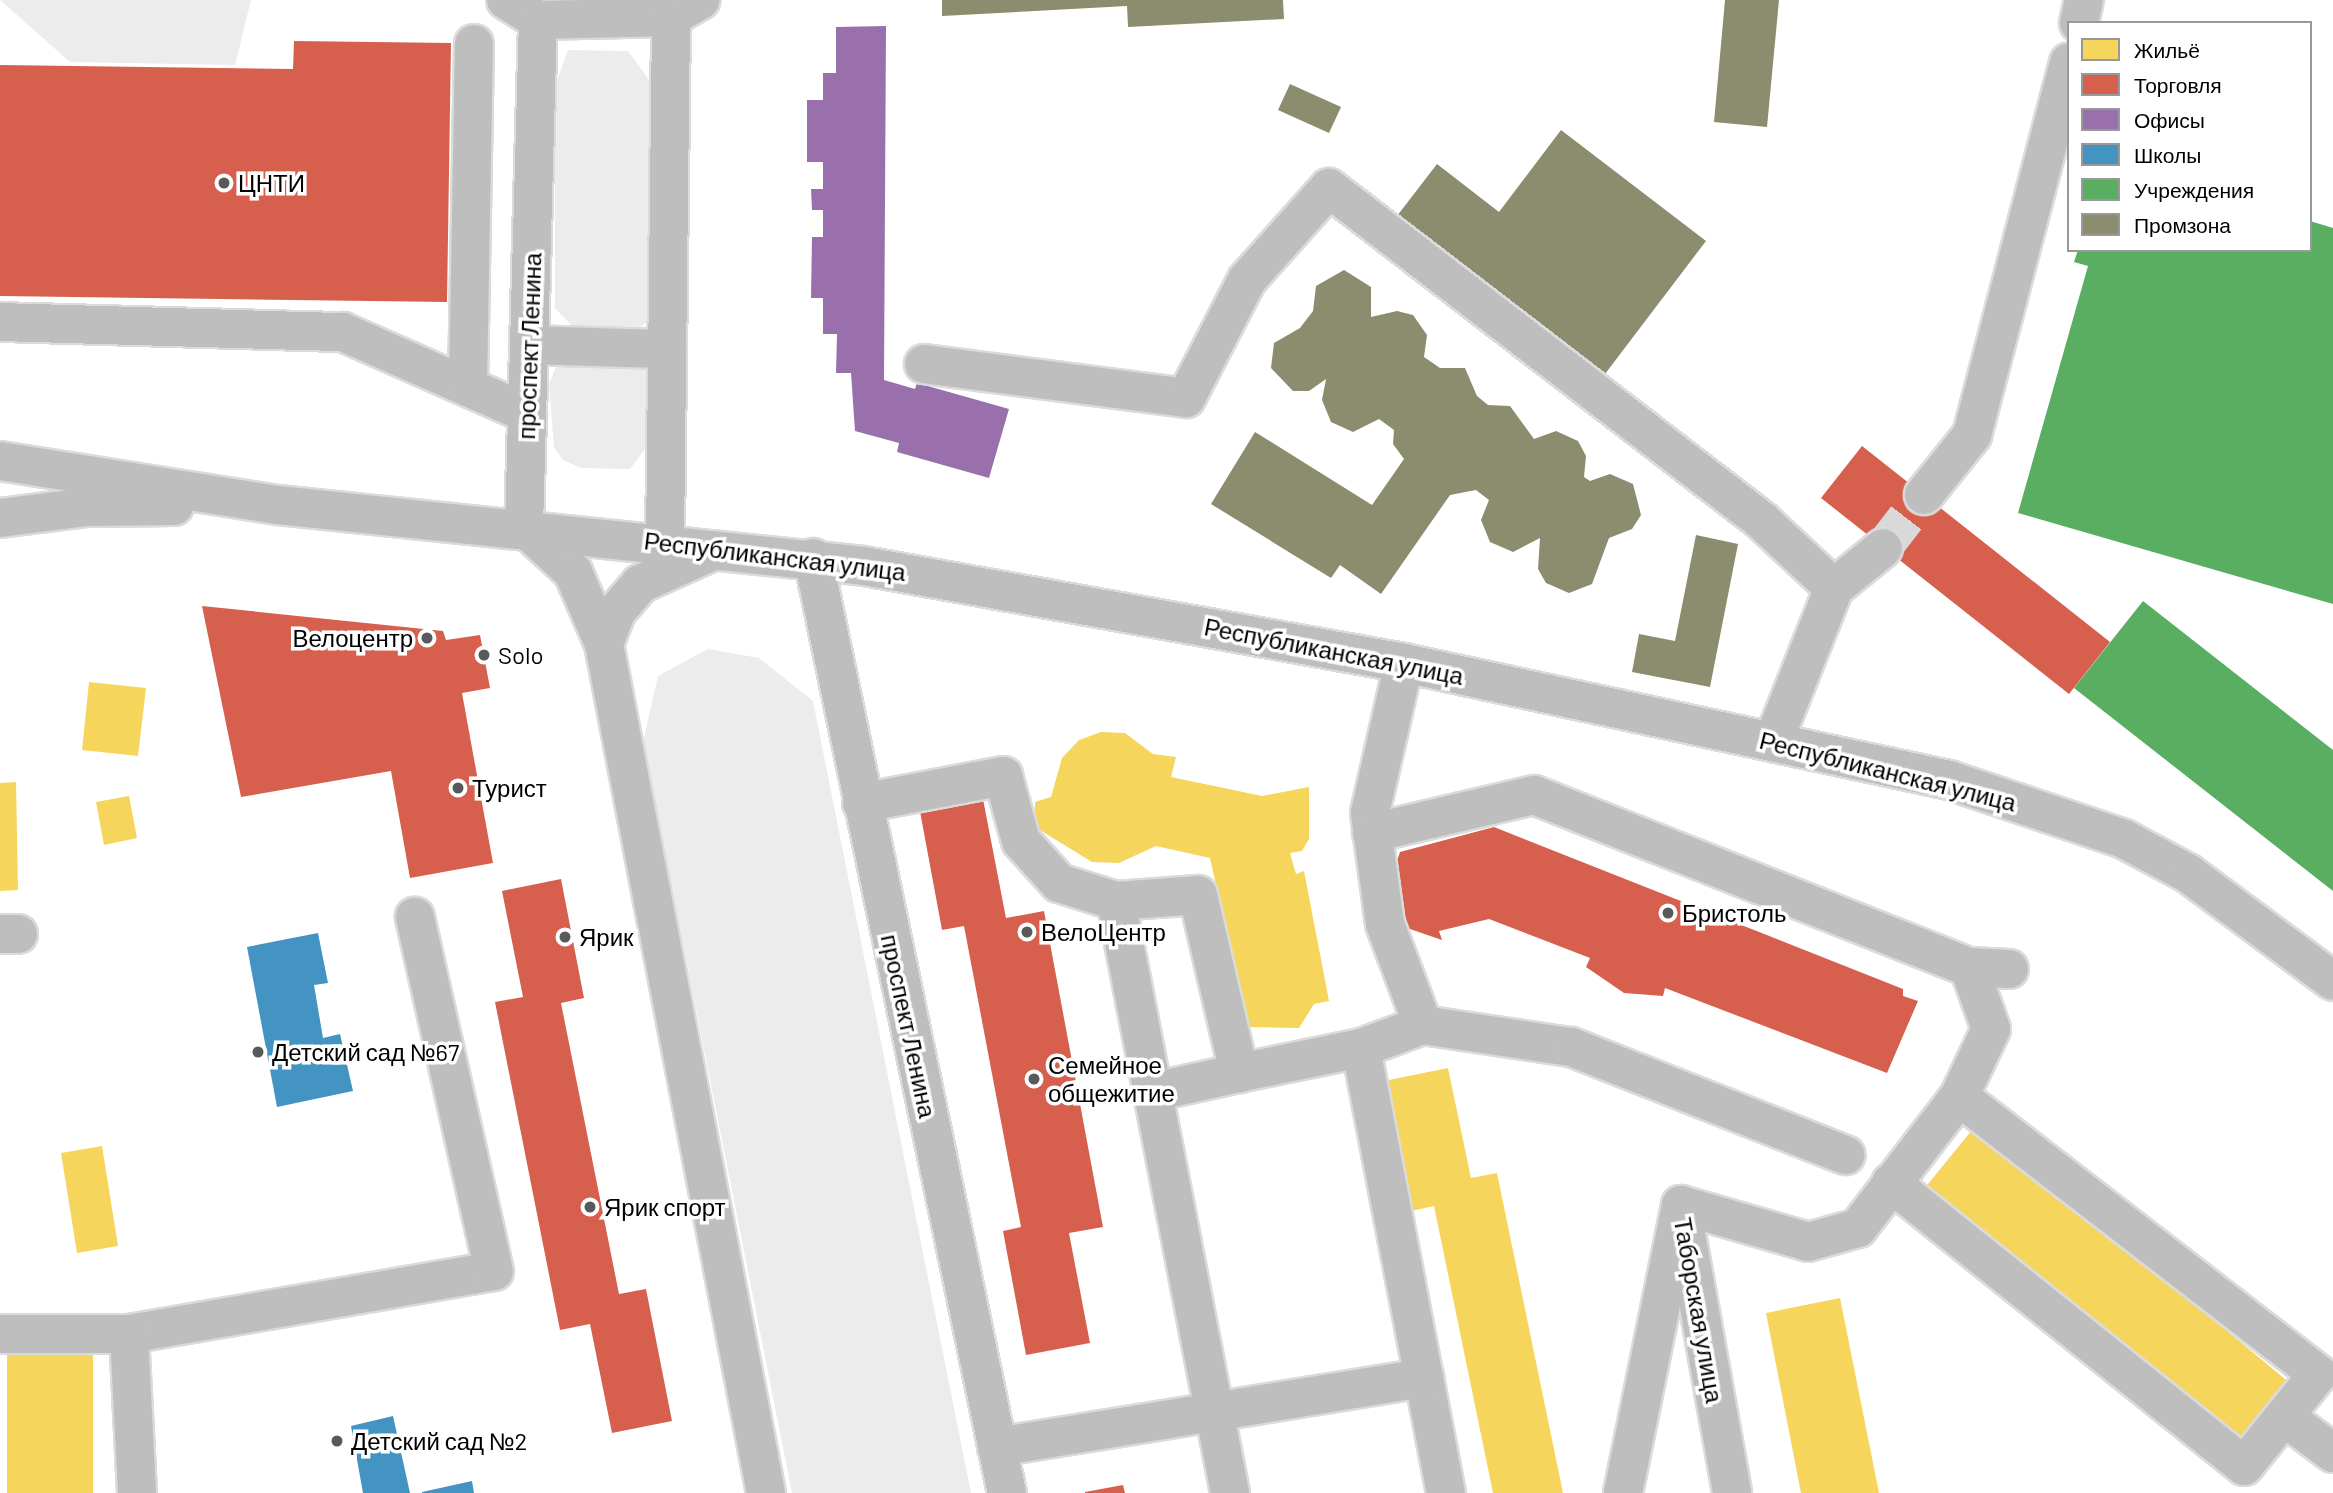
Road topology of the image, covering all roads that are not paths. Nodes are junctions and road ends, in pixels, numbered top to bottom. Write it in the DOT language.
graph roads {
  1 [pos="506,0"];
  2 [pos="2084,0"];
  3 [pos="686,9"];
  4 [pos="538,20"];
  5 [pos="2079,21"];
  6 [pos="474,44"];
  7 [pos="2067,70"];
  8 [pos="0,322"];
  9 [pos="529,345"];
  10 [pos="667,349"];
  11 [pos="924,364"];
  12 [pos="468,386"];
  13 [pos="527,413"];
  14 [pos="0,461"];
  15 [pos="1924,495"];
  16 [pos="278,505"];
  17 [pos="0,519"];
  18 [pos="524,527"];
  19 [pos="665,541"];
  20 [pos="724,548"];
  21 [pos="1883,548"];
  22 [pos="813,558"];
  23 [pos="1834,588"];
  24 [pos="604,644"];
  25 [pos="1404,663"];
  26 [pos="1773,743"];
  27 [pos="862,803"];
  28 [pos="1372,833"];
  29 [pos="1116,901"];
  30 [pos="415,917"];
  31 [pos="1969,967"];
  32 [pos="2009,969"];
  33 [pos="2333,981"];
  34 [pos="1423,1025"];
  35 [pos="1362,1048"];
  36 [pos="1239,1073"];
  37 [pos="1153,1092"];
  38 [pos="1959,1097"];
  39 [pos="1845,1155"];
  40 [pos="1891,1184"];
  41 [pos="1681,1205"];
  42 [pos="0,1334"];
  43 [pos="130,1334"];
  44 [pos="1424,1378"];
  45 [pos="1214,1412"];
  46 [pos="2285,1417"];
  47 [pos="997,1447"];
  48 [pos="2333,1453"];
  49 [pos="137,1493"];
  50 [pos="766,1493"];
  51 [pos="1007,1493"];
  52 [pos="1230,1493"];
  53 [pos="1446,1493"];
  54 [pos="1623,1493"];
  55 [pos="1732,1493"];
  1 -- 4 [label="main road"];
  2 -- 5 [label="main road"];
  3 -- 4 [label="main road"];
  3 -- 10 [label="main road"];
  4 -- 9 [label="main road, проспект Ленина"];
  6 -- 12 [label="main road"];
  7 -- 15 [label="main road"];
  8 -- 12 [label="main road"];
  9 -- 10 [label="main road"];
  9 -- 13 [label="main road, проспект Ленина"];
  10 -- 19 [label="main road"];
  11 -- 23 [label="main road"];
  12 -- 13 [label="main road"];
  13 -- 18 [label="main road, проспект Ленина"];
  14 -- 16 [label="main road, Республиканская улица"];
  16 -- 17 [label="main road, Республиканская улица"];
  16 -- 18 [label="main road, Республиканская улица"];
  18 -- 19 [label="main road, Республиканская улица"];
  18 -- 24 [label="main road"];
  19 -- 20 [label="main road, Республиканская улица"];
  20 -- 22 [label="main road, Республиканская улица"];
  20 -- 24 [label="main road"];
  21 -- 23 [label="main road"];
  22 -- 25 [label="main road, Республиканская улица"];
  22 -- 27 [label="main road, проспект Ленина"];
  23 -- 26 [label="main road"];
  24 -- 50 [label="main road"];
  25 -- 26 [label="main road, Республиканская улица"];
  25 -- 28 [label="main road"];
  26 -- 33 [label="main road, Республиканская улица"];
  27 -- 29 [label="main road"];
  27 -- 47 [label="main road, проспект Ленина"];
  28 -- 31 [label="main road"];
  28 -- 34 [label="main road"];
  29 -- 36 [label="main road"];
  29 -- 37 [label="main road"];
  30 -- 43 [label="main road"];
  31 -- 32 [label="main road"];
  31 -- 38 [label="main road"];
  34 -- 35 [label="main road"];
  34 -- 39 [label="main road"];
  35 -- 36 [label="main road"];
  35 -- 44 [label="main road"];
  36 -- 37 [label="main road"];
  37 -- 45 [label="main road"];
  38 -- 40 [label="main road"];
  38 -- 46 [label="main road"];
  40 -- 41 [label="main road"];
  40 -- 46 [label="main road"];
  41 -- 54 [label="main road, Таборская улица"];
  41 -- 55 [label="main road, Таборская улица"];
  42 -- 43 [label="main road"];
  43 -- 49 [label="main road"];
  44 -- 45 [label="main road"];
  44 -- 53 [label="main road"];
  45 -- 47 [label="main road"];
  45 -- 52 [label="main road"];
  46 -- 48 [label="main road"];
  47 -- 51 [label="main road, проспект Ленина"];
}
